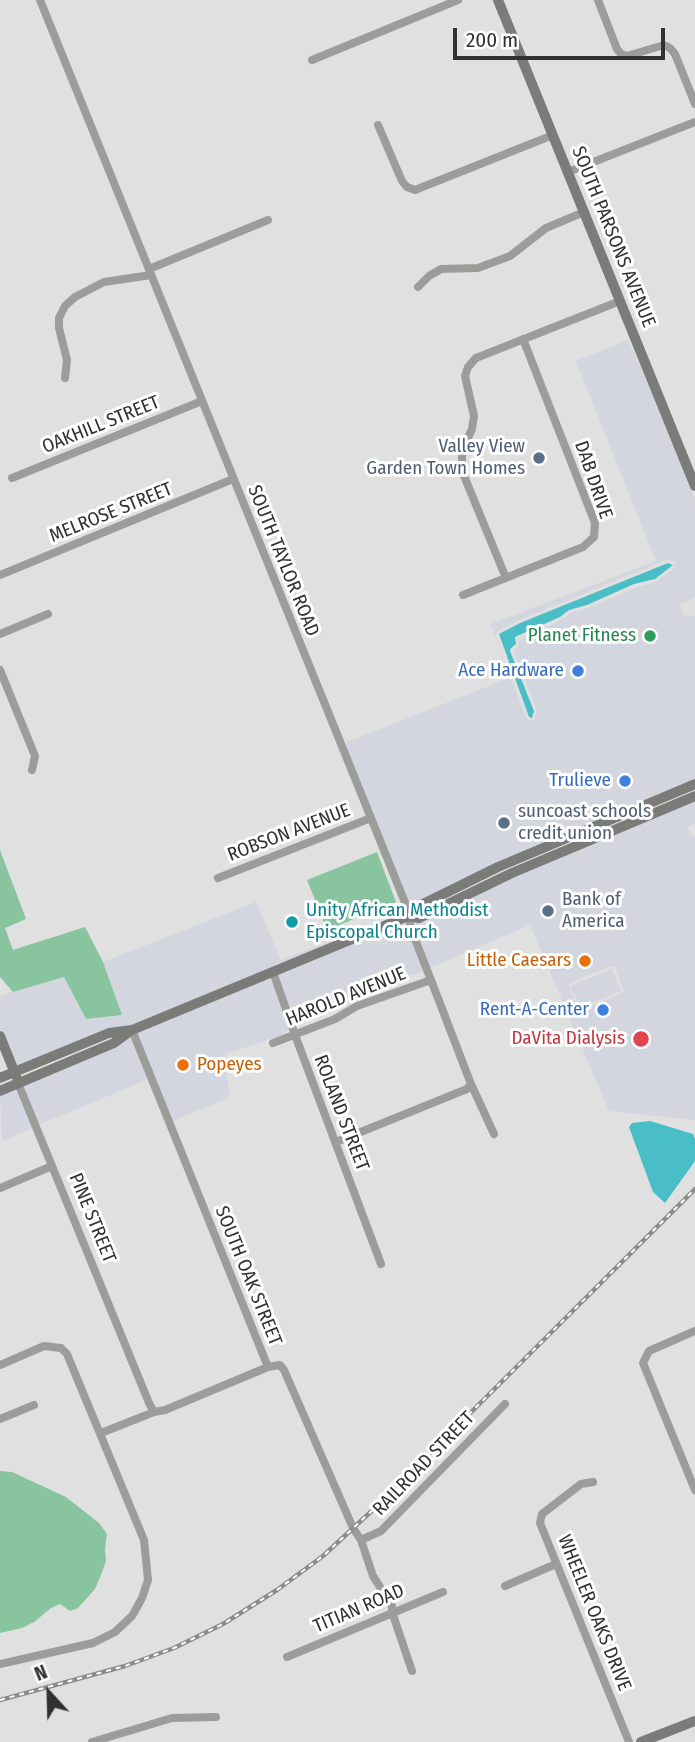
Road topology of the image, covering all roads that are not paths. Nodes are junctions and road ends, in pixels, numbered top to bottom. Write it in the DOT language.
graph roads {
  1 [pos="40,0"];
  2 [pos="458,0"];
  3 [pos="498,0"];
  4 [pos="598,0"];
  5 [pos="312,60"];
  6 [pos="695,104"];
  7 [pos="695,122"];
  8 [pos="378,125"];
  9 [pos="553,135"];
  10 [pos="568,172"];
  11 [pos="584,212"];
  12 [pos="268,220"];
  13 [pos="150,272"];
  14 [pos="418,287"];
  15 [pos="620,300"];
  16 [pos="523,339"];
  17 [pos="65,378"];
  18 [pos="202,401"];
  19 [pos="12,478"];
  20 [pos="233,479"];
  21 [pos="695,486"];
  22 [pos="0,575"];
  23 [pos="506,578"];
  24 [pos="463,595"];
  25 [pos="48,614"];
  26 [pos="0,634"];
  27 [pos="0,670"];
  28 [pos="10,696"];
  29 [pos="0,701"];
  30 [pos="32,770"];
  31 [pos="695,784"];
  32 [pos="695,796"];
  33 [pos="371,818"];
  34 [pos="218,878"];
  35 [pos="408,916"];
  36 [pos="273,972"];
  37 [pos="430,980"];
  38 [pos="132,1030"];
  39 [pos="295,1035"];
  40 [pos="0,1036"];
  41 [pos="273,1043"];
  42 [pos="16,1077"];
  43 [pos="0,1078"];
  44 [pos="471,1084"];
  45 [pos="0,1091"];
  46 [pos="494,1134"];
  47 [pos="336,1142"];
  48 [pos="52,1166"];
  49 [pos="0,1188"];
  50 [pos="381,1264"];
  51 [pos="695,1331"];
  52 [pos="0,1365"];
  53 [pos="268,1367"];
  54 [pos="505,1404"];
  55 [pos="34,1405"];
  56 [pos="154,1412"];
  57 [pos="0,1419"];
  58 [pos="100,1433"];
  59 [pos="593,1482"];
  60 [pos="695,1490"];
  61 [pos="361,1540"];
  62 [pos="556,1564"];
  63 [pos="505,1586"];
  64 [pos="443,1592"];
  65 [pos="392,1612"];
  66 [pos="288,1657"];
  67 [pos="0,1664"];
  68 [pos="412,1671"];
  69 [pos="216,1717"];
  70 [pos="695,1721"];
  71 [pos="92,1742"];
  72 [pos="629,1742"];
  73 [pos="641,1742"];
  1 -- 13 [label="street, SOUTH TAYLOR ROAD"];
  2 -- 5 [label="street"];
  3 -- 9 [label="main road, SOUTH PARSONS AVENUE"];
  4 -- 6 [label="street"];
  7 -- 10 [label="street"];
  8 -- 9 [label="street"];
  9 -- 10 [label="main road, SOUTH PARSONS AVENUE"];
  10 -- 11 [label="main road, SOUTH PARSONS AVENUE"];
  11 -- 14 [label="street"];
  11 -- 15 [label="main road, SOUTH PARSONS AVENUE"];
  12 -- 13 [label="street"];
  13 -- 17 [label="street"];
  13 -- 18 [label="street, SOUTH TAYLOR ROAD"];
  15 -- 16 [label="street"];
  15 -- 21 [label="main road, SOUTH PARSONS AVENUE"];
  16 -- 23 [label="street"];
  16 -- 23 [label="street, DAB DRIVE"];
  18 -- 19 [label="street, OAKHILL STREET"];
  18 -- 20 [label="street, SOUTH TAYLOR ROAD"];
  20 -- 22 [label="street, MELROSE STREET"];
  20 -- 33 [label="street, SOUTH TAYLOR ROAD"];
  23 -- 24 [label="street, DAB DRIVE"];
  25 -- 26 [label="street"];
  27 -- 28 [label="street"];
  28 -- 29 [label="street"];
  28 -- 30 [label="street"];
  31 -- 35 [label="main road"];
  32 -- 35 [label="main road"];
  33 -- 34 [label="street, ROBSON AVENUE"];
  33 -- 35 [label="street, SOUTH TAYLOR ROAD"];
  35 -- 36 [label="main road"];
  35 -- 37 [label="street, SOUTH TAYLOR ROAD"];
  36 -- 38 [label="main road"];
  36 -- 39 [label="street, ROLAND STREET"];
  37 -- 39 [label="street, HAROLD AVENUE"];
  37 -- 44 [label="street, SOUTH TAYLOR ROAD"];
  38 -- 42 [label="main road"];
  38 -- 53 [label="street, SOUTH OAK STREET"];
  39 -- 41 [label="street, HAROLD AVENUE"];
  39 -- 47 [label="street, ROLAND STREET"];
  40 -- 42 [label="main road, PINE STREET"];
  42 -- 43 [label="main road"];
  42 -- 45 [label="main road"];
  42 -- 48 [label="street, PINE STREET"];
  44 -- 46 [label="street, SOUTH TAYLOR ROAD"];
  44 -- 47 [label="street"];
  47 -- 50 [label="street, ROLAND STREET"];
  48 -- 49 [label="street"];
  48 -- 56 [label="street, PINE STREET"];
  51 -- 60 [label="street"];
  52 -- 58 [label="street"];
  53 -- 56 [label="street"];
  53 -- 61 [label="street, SOUTH OAK STREET"];
  54 -- 61 [label="street, RAILROAD STREET"];
  55 -- 57 [label="street"];
  56 -- 58 [label="street"];
  58 -- 67 [label="street"];
  59 -- 62 [label="street, WHEELER OAKS DRIVE"];
  61 -- 65 [label="street, SOUTH OAK STREET"];
  62 -- 63 [label="street"];
  62 -- 72 [label="street, WHEELER OAKS DRIVE"];
  64 -- 65 [label="street, TITIAN ROAD"];
  65 -- 66 [label="street, TITIAN ROAD"];
  65 -- 68 [label="street, SOUTH OAK STREET"];
  69 -- 71 [label="street"];
  70 -- 73 [label="main road"];
}
